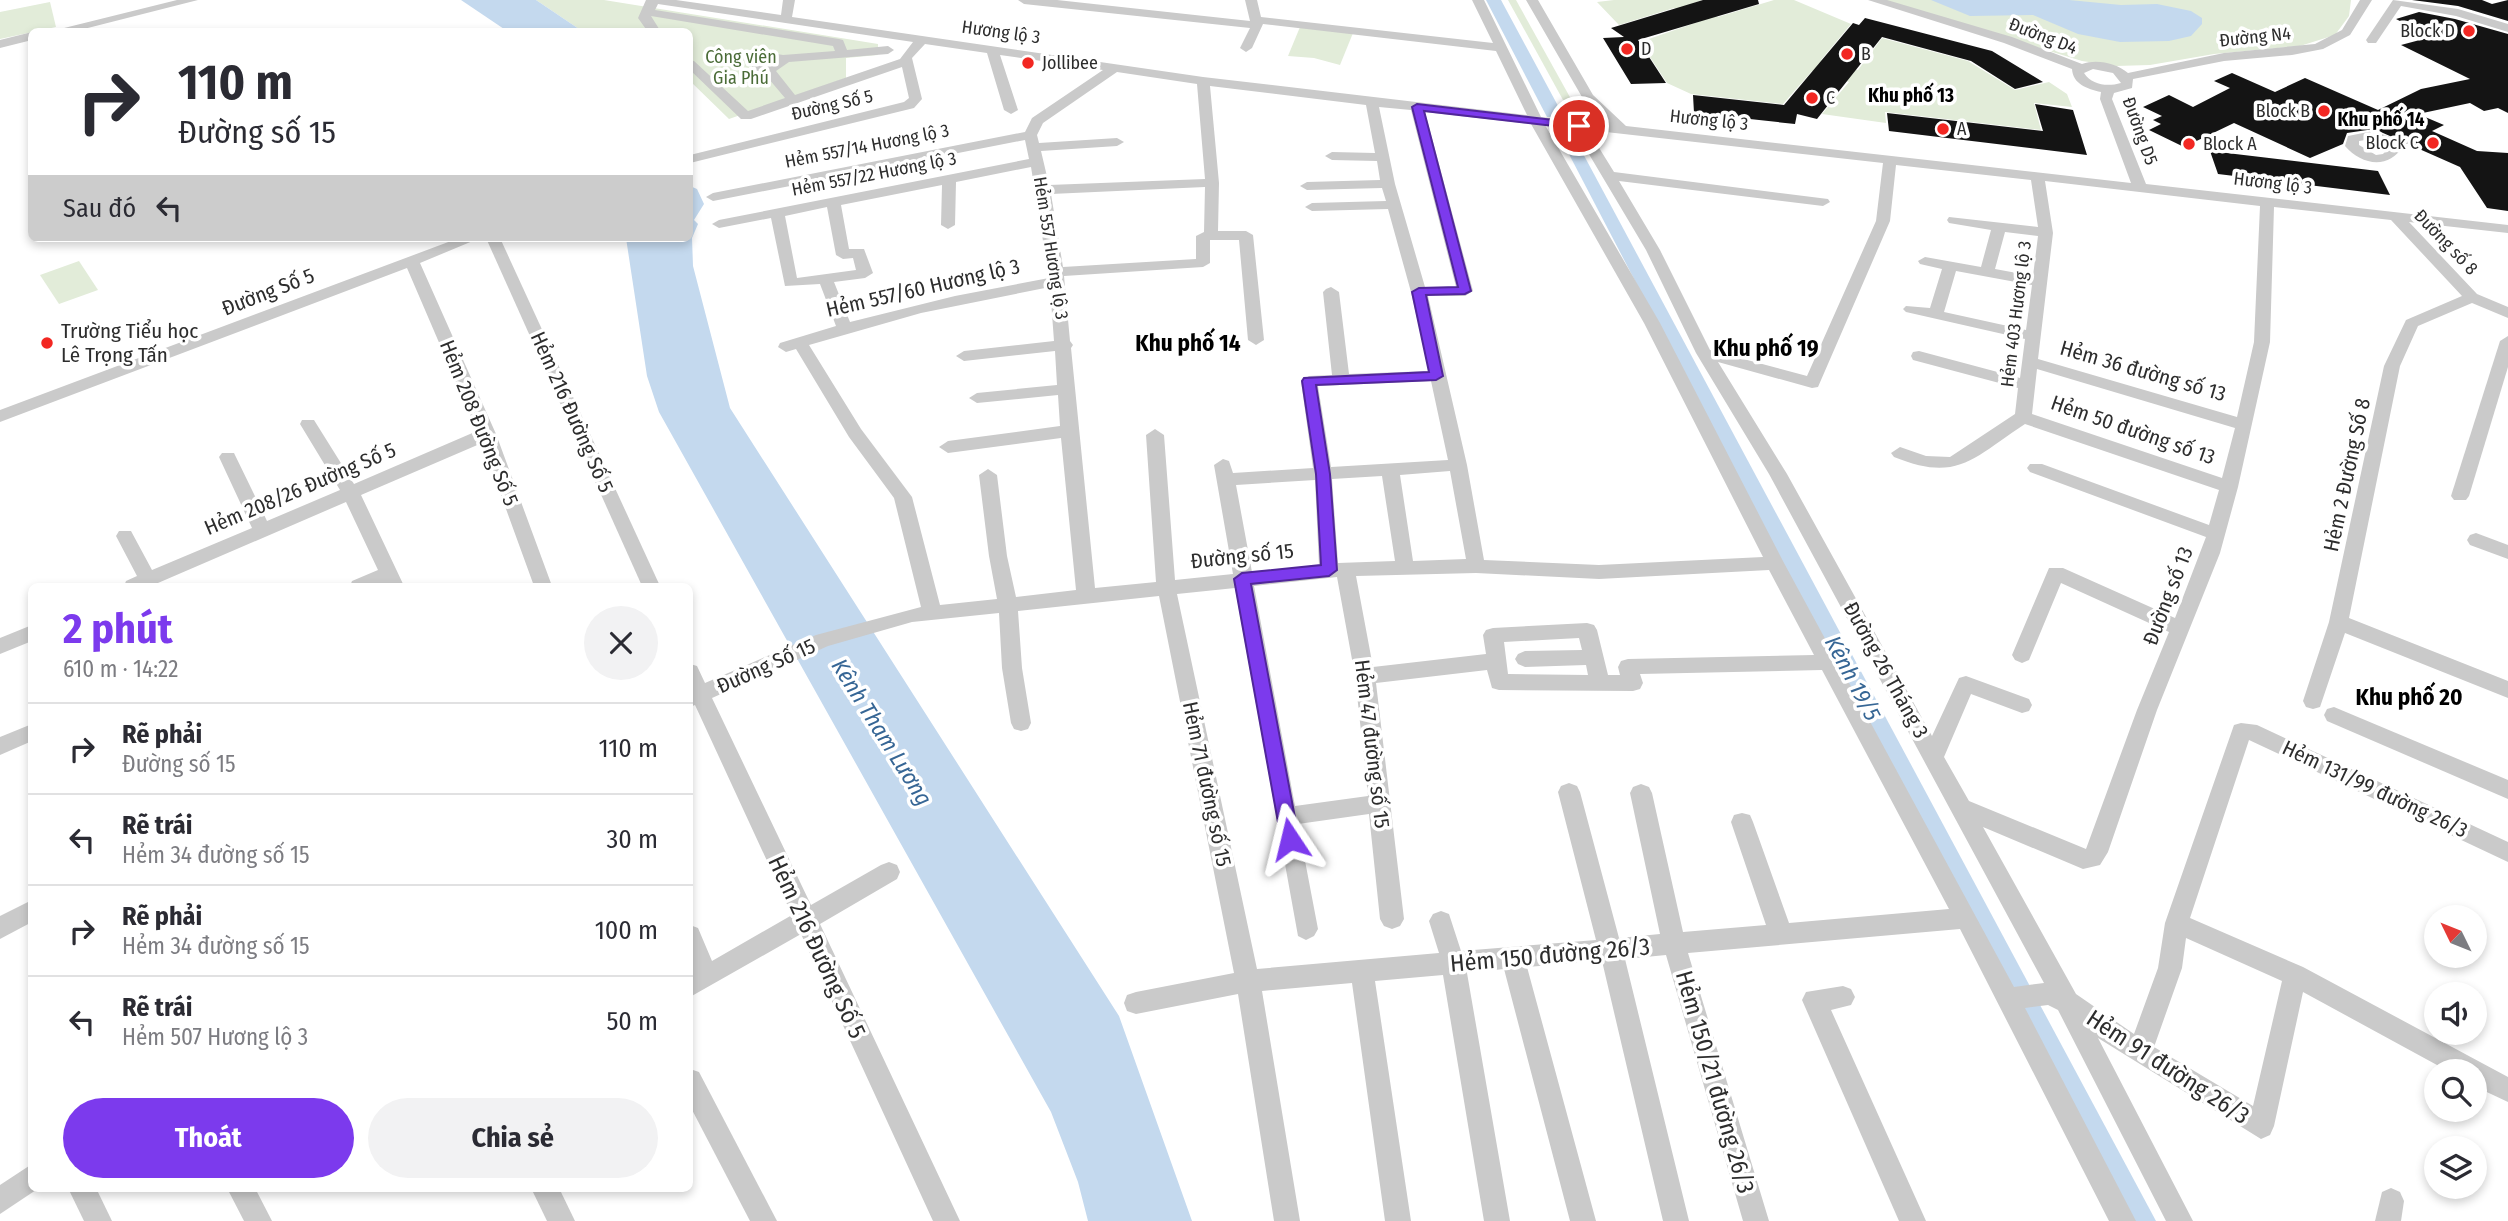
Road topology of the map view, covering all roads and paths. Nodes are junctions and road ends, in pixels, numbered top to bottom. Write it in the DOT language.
graph roads {
  1 [pos="134,0"];
  2 [pos="192,0"];
  3 [pos="653,0"];
  4 [pos="789,0"];
  5 [pos="1024,0"];
  6 [pos="1251,0"];
  7 [pos="1478,0"];
  8 [pos="1532,0"];
  9 [pos="1874,0"];
  10 [pos="2366,0"];
  11 [pos="141,12"];
  12 [pos="646,12"];
  13 [pos="786,19"];
  14 [pos="1256,23"];
  15 [pos="71,28"];
  16 [pos="651,28"];
  17 [pos="2508,28"];
  18 [pos="768,31"];
  19 [pos="905,37"];
  20 [pos="28,38"];
  21 [pos="922,40"];
  22 [pos="2372,40"];
  23 [pos="0,44"];
  24 [pos="1246,48"];
  25 [pos="1502,48"];
  26 [pos="888,50"];
  27 [pos="992,50"];
  28 [pos="843,54"];
  29 [pos="907,59"];
  30 [pos="775,62"];
  31 [pos="693,67"];
  32 [pos="1116,67"];
  33 [pos="2080,68"];
  34 [pos="2127,78"];
  35 [pos="847,80"];
  36 [pos="1203,81"];
  37 [pos="2108,89"];
  38 [pos="1588,97"];
  39 [pos="793,100"];
  40 [pos="1372,102"];
  41 [pos="1417,107"];
  42 [pos="1011,110"];
  43 [pos="1543,122"];
  44 [pos="1574,125"];
  45 [pos="1622,130"];
  46 [pos="1031,141"];
  47 [pos="1117,142"];
  48 [pos="1332,156"];
  49 [pos="1383,157"];
  50 [pos="693,158"];
  51 [pos="1890,159"];
  52 [pos="1037,162"];
  53 [pos="2037,175"];
  54 [pos="1610,176"];
  55 [pos="949,179"];
  56 [pos="1212,183"];
  57 [pos="1388,184"];
  58 [pos="1307,186"];
  59 [pos="2140,187"];
  60 [pos="1042,190"];
  61 [pos="713,197"];
  62 [pos="832,201"];
  63 [pos="1823,202"];
  64 [pos="2267,202"];
  65 [pos="1394,205"];
  66 [pos="1312,206"];
  67 [pos="777,213"];
  68 [pos="2395,216"];
  69 [pos="1954,220"];
  70 [pos="719,224"];
  71 [pos="948,225"];
  72 [pos="1998,226"];
  73 [pos="2508,229"];
  74 [pos="2046,233"];
  75 [pos="1211,235"];
  76 [pos="462,242"];
  77 [pos="495,242"];
  78 [pos="411,261"];
  79 [pos="1925,261"];
  80 [pos="1950,266"];
  81 [pos="1987,272"];
  82 [pos="1057,276"];
  83 [pos="825,278"];
  84 [pos="2039,282"];
  85 [pos="1331,292"];
  86 [pos="1419,292"];
  87 [pos="2472,297"];
  88 [pos="1911,309"];
  89 [pos="2508,313"];
  90 [pos="1936,314"];
  91 [pos="845,328"];
  92 [pos="2032,336"];
  93 [pos="1255,340"];
  94 [pos="2508,341"];
  95 [pos="1065,345"];
  96 [pos="1704,353"];
  97 [pos="964,356"];
  98 [pos="1919,356"];
  99 [pos="2028,361"];
  100 [pos="1709,372"];
  101 [pos="1681,375"];
  102 [pos="1436,376"];
  103 [pos="1341,380"];
  104 [pos="2026,385"];
  105 [pos="1067,389"];
  106 [pos="977,398"];
  107 [pos="0,416"];
  108 [pos="2022,416"];
  109 [pos="308,424"];
  110 [pos="2245,425"];
  111 [pos="1069,431"];
  112 [pos="486,434"];
  113 [pos="1155,435"];
  114 [pos="948,447"];
  115 [pos="1900,453"];
  116 [pos="228,457"];
  117 [pos="1458,464"];
  118 [pos="2036,468"];
  119 [pos="1390,469"];
  120 [pos="1323,474"];
  121 [pos="988,475"];
  122 [pos="2229,487"];
  123 [pos="350,492"];
  124 [pos="2460,496"];
  125 [pos="903,497"];
  126 [pos="262,530"];
  127 [pos="2216,534"];
  128 [pos="125,536"];
  129 [pos="2476,540"];
  130 [pos="2508,552"];
  131 [pos="1776,563"];
  132 [pos="1405,566"];
  133 [pos="1476,566"];
  134 [pos="1337,570"];
  135 [pos="1242,579"];
  136 [pos="392,580"];
  137 [pos="140,583"];
  138 [pos="542,583"];
  139 [pos="650,583"];
  140 [pos="1166,586"];
  141 [pos="1086,595"];
  142 [pos="1008,604"];
  143 [pos="932,613"];
  144 [pos="2339,622"];
  145 [pos="883,623"];
  146 [pos="2180,629"];
  147 [pos="28,634"];
  148 [pos="0,646"];
  149 [pos="2022,655"];
  150 [pos="1593,657"];
  151 [pos="1525,659"];
  152 [pos="1496,661"];
  153 [pos="1829,662"];
  154 [pos="1365,676"];
  155 [pos="1600,683"];
  156 [pos="2508,690"];
  157 [pos="695,697"];
  158 [pos="2313,701"];
  159 [pos="2022,705"];
  160 [pos="2334,715"];
  161 [pos="1021,723"];
  162 [pos="28,734"];
  163 [pos="0,746"];
  164 [pos="1933,757"];
  165 [pos="2508,790"];
  166 [pos="1569,792"];
  167 [pos="1641,793"];
  168 [pos="1380,803"];
  169 [pos="1961,808"];
  170 [pos="1286,817"];
  171 [pos="1742,822"];
  172 [pos="2508,852"];
  173 [pos="889,872"];
  174 [pos="28,912"];
  175 [pos="1966,918"];
  176 [pos="1392,919"];
  177 [pos="804,920"];
  178 [pos="1441,921"];
  179 [pos="2177,923"];
  180 [pos="0,928"];
  181 [pos="1306,929"];
  182 [pos="1782,934"];
  183 [pos="1674,944"];
  184 [pos="1611,951"];
  185 [pos="693,952"];
  186 [pos="1513,959"];
  187 [pos="1453,963"];
  188 [pos="1362,971"];
  189 [pos="2295,975"];
  190 [pos="698,981"];
  191 [pos="1248,981"];
  192 [pos="1843,997"];
  193 [pos="2014,998"];
  194 [pos="2058,998"];
  195 [pos="1136,1003"];
  196 [pos="2140,1052"];
  197 [pos="2452,1059"];
  198 [pos="2487,1078"];
  199 [pos="693,1087"];
  200 [pos="2508,1090"];
  201 [pos="28,1180"];
  202 [pos="83,1192"];
  203 [pos="242,1192"];
  204 [pos="546,1192"];
  205 [pos="0,1201"];
  206 [pos="99,1221"];
  207 [pos="259,1221"];
  208 [pos="562,1221"];
  209 [pos="764,1221"];
  210 [pos="947,1221"];
  211 [pos="1287,1221"];
  212 [pos="1398,1221"];
  213 [pos="1497,1221"];
  214 [pos="1583,1221"];
  215 [pos="1676,1221"];
  216 [pos="1756,1221"];
  217 [pos="1913,1221"];
  218 [pos="2123,1221"];
  219 [pos="2180,1221"];
  1 -- 11 [label="street"];
  2 -- 11 [label="street"];
  3 -- 12 [label="street"];
  3 -- 13 [label="street, Hương lộ 3"];
  4 -- 13 [label="street"];
  5 -- 14 [label="street"];
  6 -- 14 [label="street"];
  7 -- 25 [label="street"];
  8 -- 38 [label="street"];
  9 -- 33 [label="street, Đường D4"];
  10 -- 34 [label="street, Đường N4"];
  11 -- 15 [label="street"];
  12 -- 16 [label="street"];
  12 -- 18 [label="street"];
  13 -- 19 [label="street, Hương lộ 3"];
  14 -- 24 [label="street"];
  14 -- 25 [label="street"];
  17 -- 22 [label="street"];
  18 -- 28 [label="street"];
  18 -- 30 [label="street"];
  19 -- 21 [label="street, Hương lộ 3"];
  19 -- 26 [label="street"];
  20 -- 23 [label="street"];
  21 -- 27 [label="street, Hương lộ 3"];
  21 -- 29 [label="street"];
  25 -- 43 [label="street"];
  26 -- 28 [label="street"];
  26 -- 29 [label="street"];
  27 -- 32 [label="street, Hương lộ 3"];
  27 -- 42 [label="street"];
  28 -- 30 [label="street"];
  28 -- 35 [label="street"];
  29 -- 35 [label="street"];
  29 -- 50 [label="street, Đường Số 5"];
  30 -- 39 [label="street"];
  31 -- 39 [label="street"];
  32 -- 36 [label="street, Hương lộ 3"];
  32 -- 46 [label="street"];
  33 -- 34 [label="street"];
  33 -- 37 [label="street"];
  34 -- 37 [label="street, Đường N4"];
  35 -- 39 [label="street"];
  36 -- 40 [label="street, Hương lộ 3"];
  36 -- 56 [label="street"];
  37 -- 59 [label="street, Đường D5"];
  38 -- 44 [label="street"];
  38 -- 45 [label="street"];
  40 -- 41 [label="street, Hương lộ 3"];
  40 -- 49 [label="street"];
  41 -- 43 [label="street, Hương lộ 3"];
  41 -- 86 [label="street"];
  43 -- 44 [label="street, Hương lộ 3"];
  43 -- 101 [label="street"];
  44 -- 45 [label="street, Hương lộ 3"];
  44 -- 54 [label="street, Đường 26 Tháng 3"];
  45 -- 51 [label="street, Hương lộ 3"];
  46 -- 47 [label="street, Hẻm 557/14 Hương lộ 3"];
  46 -- 52 [label="street, Hẻm 557 Hương lộ 3"];
  46 -- 61 [label="street, Hẻm 557/14 Hương lộ 3"];
  48 -- 49 [label="street"];
  49 -- 57 [label="street"];
  51 -- 53 [label="street, Hương lộ 3"];
  51 -- 96 [label="street"];
  52 -- 55 [label="street, Hẻm 557/22 Hương lộ 3"];
  52 -- 60 [label="street, Hẻm 557 Hương lộ 3"];
  53 -- 59 [label="street, Hương lộ 3"];
  53 -- 74 [label="street, Hẻm 403 Hương lộ 3"];
  54 -- 63 [label="street"];
  54 -- 96 [label="street, Đường 26 Tháng 3"];
  55 -- 62 [label="street, Hẻm 557/22 Hương lộ 3"];
  55 -- 71 [label="street"];
  56 -- 60 [label="street"];
  56 -- 75 [label="street"];
  57 -- 58 [label="street"];
  57 -- 65 [label="street"];
  59 -- 64 [label="street, Hương lộ 3"];
  60 -- 82 [label="street, Hẻm 557 Hương lộ 3"];
  62 -- 67 [label="street, Hẻm 557/22 Hương lộ 3"];
  62 -- 83 [label="street"];
  64 -- 68 [label="street, Hương lộ 3"];
  64 -- 110 [label="street, Đường số 13"];
  65 -- 66 [label="street"];
  65 -- 86 [label="street"];
  67 -- 70 [label="street, Hẻm 557/22 Hương lộ 3"];
  67 -- 83 [label="street"];
  68 -- 73 [label="street, Hương lộ 3"];
  68 -- 87 [label="street, Đường số 8"];
  69 -- 72 [label="street"];
  72 -- 74 [label="street"];
  72 -- 81 [label="street"];
  74 -- 84 [label="street, Hẻm 403 Hương lộ 3"];
  75 -- 82 [label="street, Hẻm 557/60 Hương lộ 3"];
  75 -- 93 [label="street"];
  76 -- 78 [label="street, Đường Số 5"];
  77 -- 139 [label="street, Hẻm 216 Đường Số 5"];
  78 -- 107 [label="street, Đường Số 5"];
  78 -- 112 [label="street, Hẻm 208 Đường Số 5"];
  79 -- 80 [label="street"];
  80 -- 81 [label="street"];
  80 -- 90 [label="street"];
  81 -- 84 [label="street"];
  82 -- 91 [label="street, Hẻm 557/60 Hương lộ 3"];
  82 -- 95 [label="street, Hẻm 557 Hương lộ 3"];
  83 -- 91 [label="street"];
  84 -- 92 [label="street, Hẻm 403 Hương lộ 3"];
  85 -- 103 [label="street"];
  86 -- 102 [label="street"];
  87 -- 89 [label="street, Đường số 8"];
  87 -- 144 [label="street, Hẻm 2 Đường Số 8"];
  88 -- 90 [label="street"];
  90 -- 92 [label="street"];
  91 -- 125 [label="street, Hẻm 557/60 Hương lộ 3"];
  92 -- 99 [label="street, Hẻm 403 Hương lộ 3"];
  94 -- 124 [label="street"];
  95 -- 97 [label="street"];
  95 -- 105 [label="street, Hẻm 557 Hương lộ 3"];
  96 -- 100 [label="street, Đường 26 Tháng 3"];
  98 -- 104 [label="street"];
  99 -- 104 [label="street, Hẻm 403 Hương lộ 3"];
  99 -- 110 [label="street, Hẻm 36 đường số 13"];
  100 -- 101 [label="street"];
  100 -- 164 [label="street, Đường 26 Tháng 3"];
  101 -- 131 [label="street"];
  102 -- 103 [label="street"];
  102 -- 117 [label="street"];
  103 -- 120 [label="street, Hẻm 47 đường số 15"];
  104 -- 108 [label="street, Hẻm 403 Hương lộ 3"];
  105 -- 106 [label="street"];
  105 -- 111 [label="street, Hẻm 557 Hương lộ 3"];
  108 -- 115 [label="street"];
  108 -- 122 [label="street, Hẻm 50 đường số 13"];
  109 -- 123 [label="street"];
  110 -- 122 [label="street, Đường số 13"];
  111 -- 114 [label="street"];
  111 -- 141 [label="street, Hẻm 557 Hương lộ 3"];
  112 -- 123 [label="street, Hẻm 208/26 Đường Số 5"];
  112 -- 138 [label="street, Hẻm 208 Đường Số 5"];
  113 -- 140 [label="street, Hẻm 71 đường số 15"];
  116 -- 126 [label="street"];
  117 -- 119 [label="street"];
  117 -- 133 [label="street"];
  118 -- 127 [label="street"];
  119 -- 120 [label="street"];
  119 -- 132 [label="street"];
  120 -- 134 [label="street, Hẻm 47 đường số 15"];
  120 -- 135 [label="street"];
  121 -- 142 [label="street"];
  122 -- 127 [label="street, Đường số 13"];
  123 -- 126 [label="street, Hẻm 208/26 Đường Số 5"];
  123 -- 136 [label="street"];
  125 -- 143 [label="street"];
  126 -- 137 [label="street, Hẻm 208/26 Đường Số 5"];
  127 -- 146 [label="street, Đường số 13"];
  128 -- 137 [label="street"];
  129 -- 130 [label="street"];
  131 -- 133 [label="street, Đường số 15"];
  131 -- 153 [label="street"];
  132 -- 133 [label="street, Đường số 15"];
  132 -- 134 [label="street, Đường số 15"];
  134 -- 135 [label="street, Đường số 15"];
  134 -- 154 [label="street, Hẻm 47 đường số 15"];
  135 -- 140 [label="street, Đường số 15"];
  135 -- 170 [label="street"];
  140 -- 141 [label="street, Đường số 15"];
  140 -- 191 [label="street, Hẻm 71 đường số 15"];
  141 -- 142 [label="street, Đường số 15"];
  142 -- 143 [label="street, Đường số 15"];
  142 -- 161 [label="street"];
  143 -- 145 [label="street, Đường số 15"];
  144 -- 156 [label="street"];
  144 -- 158 [label="street, Hẻm 2 Đường Số 8"];
  145 -- 157 [label="street, Đường Số 15"];
  146 -- 149 [label="street"];
  146 -- 169 [label="street, Đường số 13"];
  147 -- 148 [label="street"];
  150 -- 151 [label="street"];
  150 -- 152 [label="street"];
  150 -- 155 [label="street"];
  152 -- 154 [label="street"];
  152 -- 155 [label="street"];
  153 -- 155 [label="street"];
  153 -- 175 [label="street"];
  154 -- 168 [label="street, Hẻm 47 đường số 15"];
  157 -- 177 [label="street, Hẻm 216 Đường Số 5"];
  159 -- 164 [label="street"];
  160 -- 165 [label="street"];
  162 -- 163 [label="street"];
  164 -- 169 [label="street, Đường 26 Tháng 3"];
  166 -- 184 [label="street"];
  167 -- 183 [label="street, Hẻm 150/21 đường 26/3"];
  168 -- 170 [label="street"];
  168 -- 176 [label="street, Hẻm 47 đường số 15"];
  169 -- 194 [label="street, Đường 26 Tháng 3"];
  170 -- 181 [label="street"];
  171 -- 182 [label="street"];
  172 -- 179 [label="street, Hẻm 131/99 đường 26/3"];
  173 -- 177 [label="street"];
  174 -- 180 [label="street"];
  175 -- 182 [label="street, Hẻm 150 đường 26/3"];
  175 -- 193 [label="street"];
  177 -- 190 [label="street"];
  177 -- 210 [label="street, Hẻm 216 Đường Số 5"];
  178 -- 187 [label="street"];
  179 -- 189 [label="street"];
  179 -- 196 [label="street"];
  182 -- 183 [label="street, Hẻm 150 đường 26/3"];
  183 -- 184 [label="street, Hẻm 150 đường 26/3"];
  183 -- 216 [label="street, Hẻm 150/21 đường 26/3"];
  184 -- 186 [label="street, Hẻm 150 đường 26/3"];
  184 -- 215 [label="street"];
  185 -- 190 [label="street"];
  186 -- 187 [label="street, Hẻm 150 đường 26/3"];
  186 -- 214 [label="street"];
  187 -- 188 [label="street, Hẻm 150 đường 26/3"];
  187 -- 213 [label="street"];
  188 -- 191 [label="street, Hẻm 150 đường 26/3"];
  188 -- 212 [label="street"];
  189 -- 196 [label="street, Hẻm 91 đường 26/3"];
  189 -- 197 [label="street"];
  191 -- 195 [label="street, Hẻm 150 đường 26/3"];
  191 -- 211 [label="street, Hẻm 71 đường số 15"];
  192 -- 217 [label="street"];
  193 -- 194 [label="street"];
  193 -- 218 [label="street"];
  194 -- 196 [label="street, Hẻm 91 đường 26/3"];
  194 -- 219 [label="street, Đường 26 Tháng 3"];
  198 -- 200 [label="street"];
  199 -- 209 [label="street"];
  201 -- 205 [label="street"];
  202 -- 206 [label="street"];
  203 -- 207 [label="street"];
  204 -- 208 [label="street"];
}
